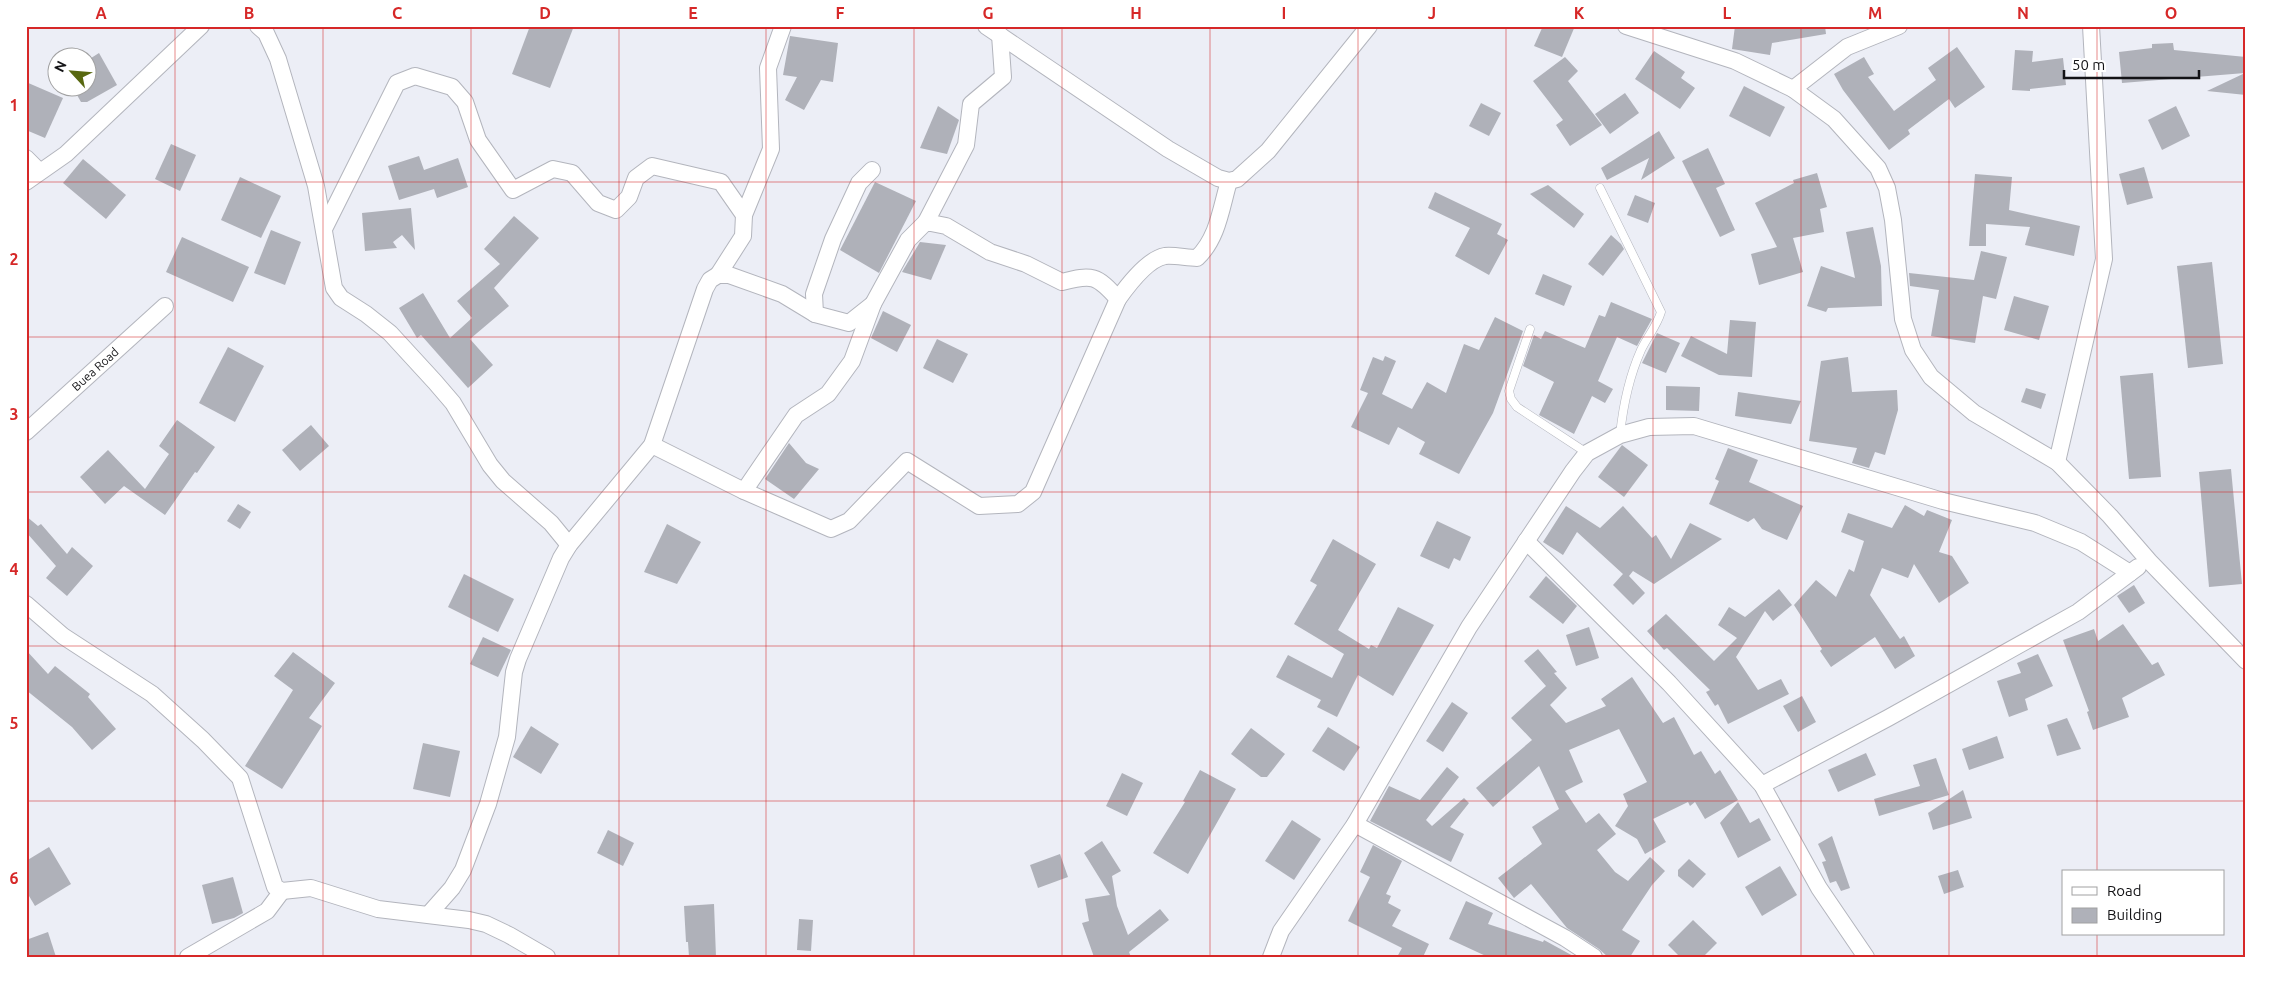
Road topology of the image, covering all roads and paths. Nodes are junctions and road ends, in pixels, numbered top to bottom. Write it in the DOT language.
graph roads {
  1 [pos="201,26"];
  2 [pos="258,26"];
  3 [pos="783,26"];
  4 [pos="986,26"];
  5 [pos="1369,26"];
  6 [pos="1626,26"];
  7 [pos="1899,26"];
  8 [pos="2091,26"];
  9 [pos="1000,35"];
  10 [pos="1793,89"];
  11 [pos="26,158"];
  12 [pos="872,170"];
  13 [pos="39,172"];
  14 [pos="1229,181"];
  15 [pos="26,182"];
  16 [pos="1600,188"];
  17 [pos="744,215"];
  18 [pos="926,222"];
  19 [pos="324,229"];
  20 [pos="718,275"];
  21 [pos="1118,299"];
  22 [pos="873,304"];
  23 [pos="165,306"];
  24 [pos="816,314"];
  25 [pos="1530,330"];
  26 [pos="26,432"];
  27 [pos="1620,435"];
  28 [pos="652,445"];
  29 [pos="1587,454"];
  30 [pos="2057,462"];
  31 [pos="744,491"];
  32 [pos="1526,541"];
  33 [pos="569,545"];
  34 [pos="2149,561"];
  35 [pos="2130,573"];
  36 [pos="26,604"];
  37 [pos="2246,661"];
  38 [pos="1762,785"];
  39 [pos="1355,824"];
  40 [pos="282,891"];
  41 [pos="429,914"];
  42 [pos="188,957"];
  43 [pos="547,957"];
  44 [pos="1270,957"];
  45 [pos="1594,957"];
  46 [pos="1866,957"];
  1 -- 13 [label="street"];
  2 -- 19 [label="street"];
  3 -- 17 [label="street"];
  4 -- 9 [label="street"];
  5 -- 14 [label="street"];
  6 -- 10 [label="street"];
  7 -- 10 [label="street"];
  8 -- 30 [label="street"];
  9 -- 14 [label="street"];
  9 -- 18 [label="street"];
  10 -- 30 [label="street"];
  11 -- 13 [label="street"];
  12 -- 24 [label="street"];
  13 -- 15 [label="street"];
  14 -- 21 [label="street"];
  16 -- 27 [label="lane"];
  17 -- 19 [label="street"];
  17 -- 20 [label="street"];
  18 -- 21 [label="street"];
  18 -- 22 [label="street"];
  19 -- 33 [label="street"];
  20 -- 24 [label="street"];
  20 -- 28 [label="street"];
  21 -- 31 [label="street"];
  22 -- 24 [label="street"];
  22 -- 31 [label="street"];
  23 -- 26 [label="street, Buea Road"];
  25 -- 29 [label="lane"];
  27 -- 29 [label="street"];
  27 -- 35 [label="street"];
  28 -- 31 [label="street"];
  28 -- 33 [label="street"];
  29 -- 32 [label="street"];
  30 -- 34 [label="street"];
  32 -- 38 [label="street"];
  32 -- 39 [label="street"];
  33 -- 41 [label="street"];
  34 -- 35 [label="street"];
  34 -- 37 [label="street"];
  35 -- 38 [label="street"];
  36 -- 40 [label="street"];
  38 -- 46 [label="street"];
  39 -- 44 [label="street"];
  39 -- 45 [label="street"];
  40 -- 41 [label="street"];
  40 -- 42 [label="street"];
  41 -- 43 [label="street"];
}
